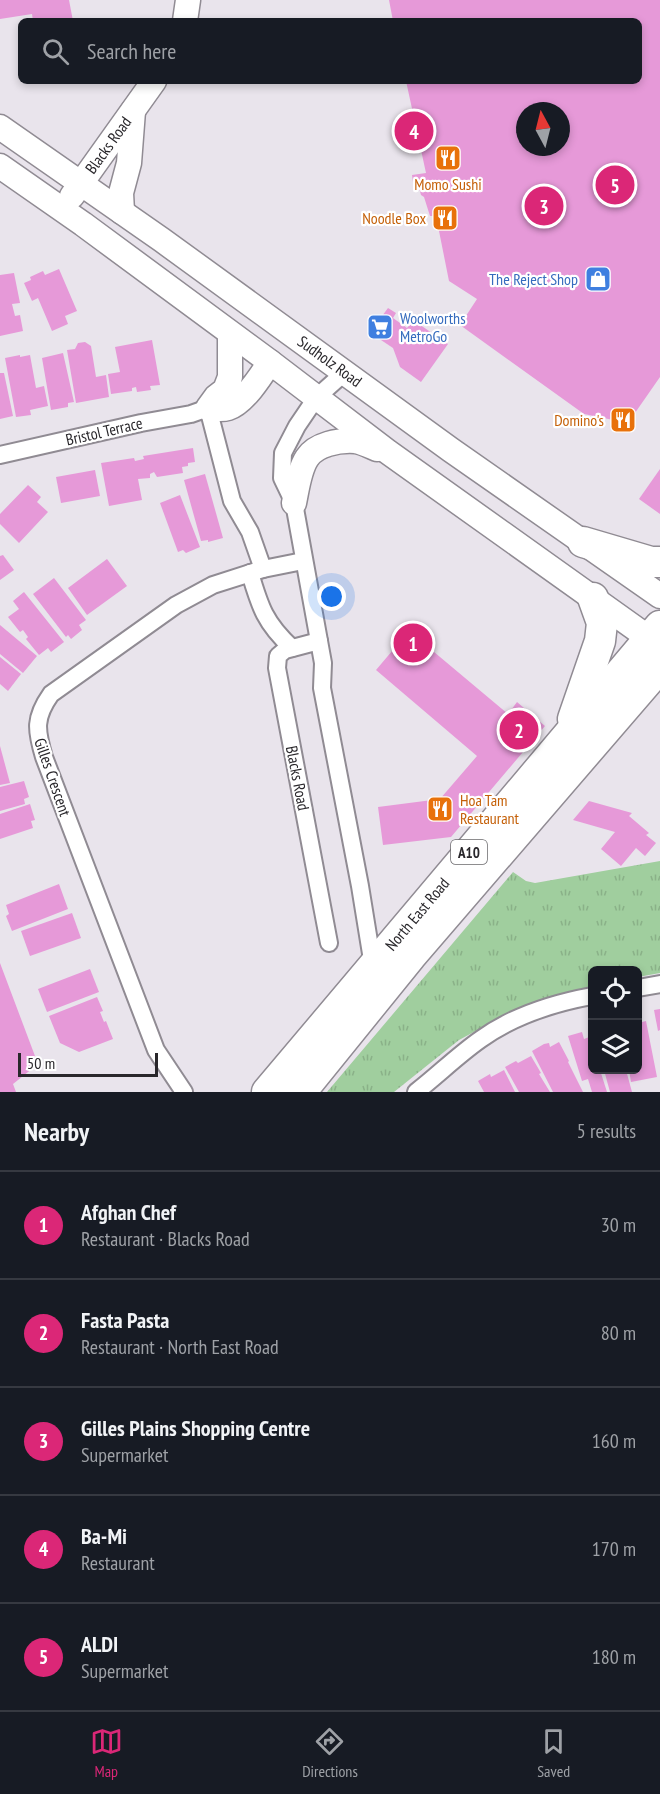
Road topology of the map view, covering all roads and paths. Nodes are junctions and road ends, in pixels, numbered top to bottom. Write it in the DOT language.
graph roads {
  1 [pos="188,0"];
  2 [pos="185,18"];
  3 [pos="152,84"];
  4 [pos="133,111"];
  5 [pos="0,127"];
  6 [pos="0,166"];
  7 [pos="81,183"];
  8 [pos="62,210"];
  9 [pos="122,212"];
  10 [pos="230,334"];
  11 [pos="270,362"];
  12 [pos="345,372"];
  13 [pos="316,398"];
  14 [pos="208,408"];
  15 [pos="388,453"];
  16 [pos="0,455"];
  17 [pos="294,503"];
  18 [pos="583,542"];
  19 [pos="303,561"];
  20 [pos="660,562"];
  21 [pos="256,571"];
  22 [pos="660,596"];
  23 [pos="593,598"];
  24 [pos="656,637"];
  25 [pos="319,641"];
  26 [pos="292,648"];
  27 [pos="660,667"];
  28 [pos="660,701"];
  29 [pos="621,712"];
  30 [pos="565,738"];
  31 [pos="329,943"];
  32 [pos="373,966"];
  33 [pos="660,984"];
  34 [pos="642,987"];
  35 [pos="588,997"];
  36 [pos="184,1092"];
  37 [pos="267,1092"];
  38 [pos="301,1092"];
  39 [pos="416,1092"];
  1 -- 2 [label="main road"];
  3 -- 4 [label="main road, Blacks Road"];
  4 -- 7 [label="main road, Blacks Road"];
  4 -- 9 [label="main road"];
  5 -- 7 [label="main road, Sudholz Road"];
  6 -- 8 [label="main road"];
  7 -- 8 [label="main road, Blacks Road"];
  7 -- 9 [label="main road, Sudholz Road"];
  8 -- 10 [label="main road"];
  9 -- 12 [label="main road, Sudholz Road"];
  10 -- 11 [label="main road"];
  10 -- 14 [label="main road"];
  11 -- 13 [label="main road"];
  11 -- 14 [label="main road"];
  12 -- 13 [label="street"];
  12 -- 18 [label="main road, Sudholz Road"];
  13 -- 15 [label="main road"];
  13 -- 17 [label="street"];
  14 -- 16 [label="street, Bristol Terrace"];
  14 -- 21 [label="street"];
  15 -- 17 [label="main road"];
  15 -- 23 [label="main road"];
  17 -- 19 [label="street"];
  18 -- 20 [label="highway"];
  18 -- 22 [label="main road, Sudholz Road"];
  19 -- 21 [label="street, Gilles Crescent"];
  19 -- 25 [label="street"];
  21 -- 26 [label="street"];
  21 -- 36 [label="street, Gilles Crescent"];
  23 -- 24 [label="main road"];
  23 -- 30 [label="highway"];
  24 -- 30 [label="highway, North East Road / A10"];
  25 -- 26 [label="street"];
  25 -- 32 [label="street"];
  26 -- 31 [label="street, Blacks Road"];
  27 -- 29 [label="highway, North East Road / A10"];
  28 -- 29 [label="highway"];
  29 -- 38 [label="highway, North East Road / A10"];
  30 -- 32 [label="highway, North East Road / A10"];
  32 -- 37 [label="highway, North East Road / A10"];
  33 -- 34 [label="street"];
  35 -- 39 [label="street"];
}
